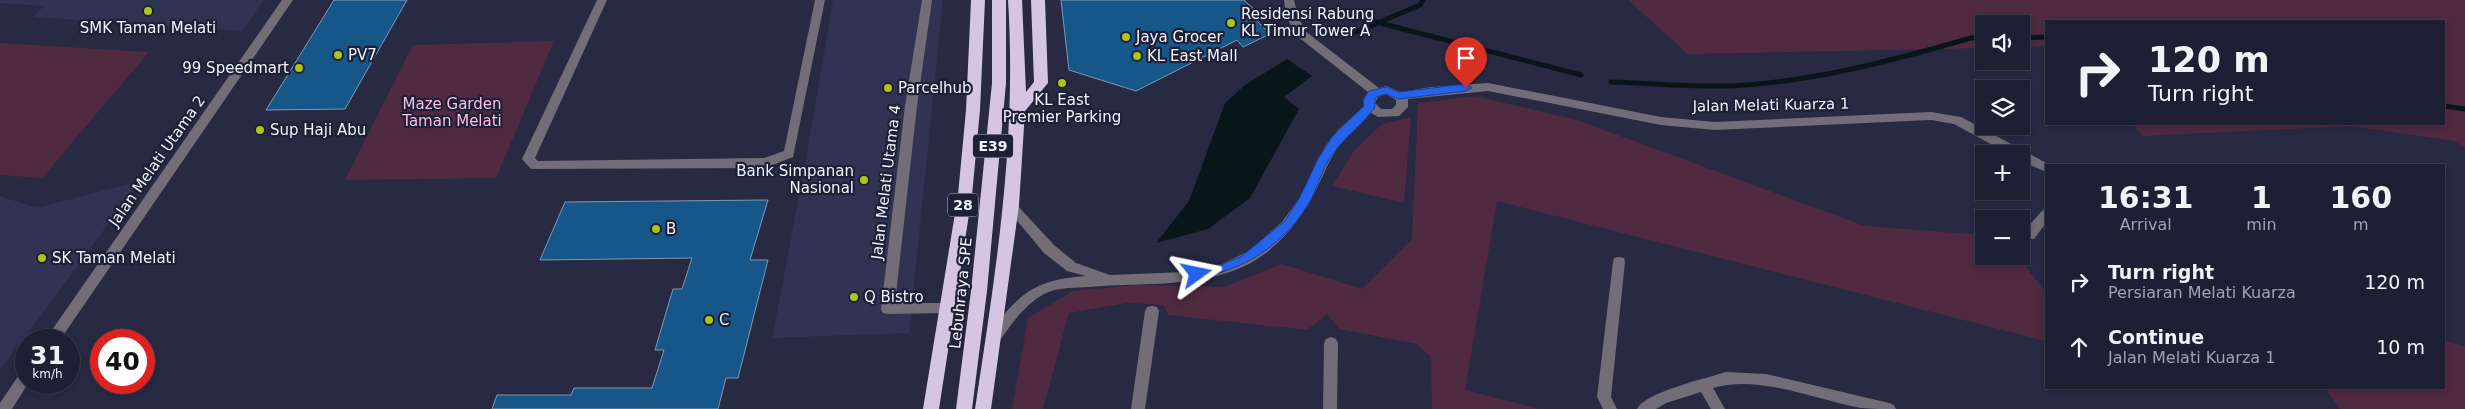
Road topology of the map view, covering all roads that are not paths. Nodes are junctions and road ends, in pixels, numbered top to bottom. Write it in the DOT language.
graph roads {
  1 [pos="288,0"];
  2 [pos="602,0"];
  3 [pos="820,0"];
  4 [pos="927,0"];
  5 [pos="978,0"];
  6 [pos="1000,0"];
  7 [pos="1015,0"];
  8 [pos="1038,0"];
  9 [pos="1289,0"];
  10 [pos="1376,92"];
  11 [pos="1399,96"];
  12 [pos="1370,107"];
  13 [pos="1018,110"];
  14 [pos="2003,145"];
  15 [pos="2030,159"];
  16 [pos="2045,167"];
  17 [pos="1012,207"];
  18 [pos="2045,215"];
  19 [pos="2030,235"];
  20 [pos="1619,262"];
  21 [pos="1109,279"];
  22 [pos="948,308"];
  23 [pos="1152,311"];
  24 [pos="60,329"];
  25 [pos="992,340"];
  26 [pos="1332,343"];
  27 [pos="1704,384"];
  28 [pos="15,392"];
  29 [pos="4,409"];
  30 [pos="931,409"];
  31 [pos="964,409"];
  32 [pos="983,409"];
  33 [pos="1138,409"];
  34 [pos="1330,409"];
  35 [pos="1610,409"];
  36 [pos="1644,409"];
  37 [pos="1718,409"];
  38 [pos="1889,409"];
  1 -- 24 [label="street, Jalan Melati Utama 2"];
  2 -- 3 [label="street"];
  4 -- 22 [label="street, Jalan Melati Utama 4"];
  5 -- 22 [label="highway, 28"];
  6 -- 31 [label="highway, Lebuhraya SPE / E39"];
  7 -- 13 [label="highway"];
  8 -- 13 [label="highway"];
  9 -- 10 [label="street"];
  10 -- 11 [label="street"];
  10 -- 12 [label="street"];
  11 -- 12 [label="street"];
  11 -- 14 [label="street, Jalan Melati Kuarza 1"];
  12 -- 21 [label="street"];
  13 -- 17 [label="highway"];
  15 -- 16 [label="street, Jalan Melati Kuarza 1"];
  17 -- 21 [label="street"];
  17 -- 25 [label="highway"];
  18 -- 19 [label="street"];
  20 -- 35 [label="street"];
  21 -- 25 [label="street"];
  22 -- 30 [label="highway, 28"];
  23 -- 33 [label="street"];
  25 -- 32 [label="highway"];
  26 -- 34 [label="street"];
  27 -- 36 [label="street"];
  27 -- 37 [label="street"];
  27 -- 38 [label="street"];
  28 -- 29 [label="street"];
}
